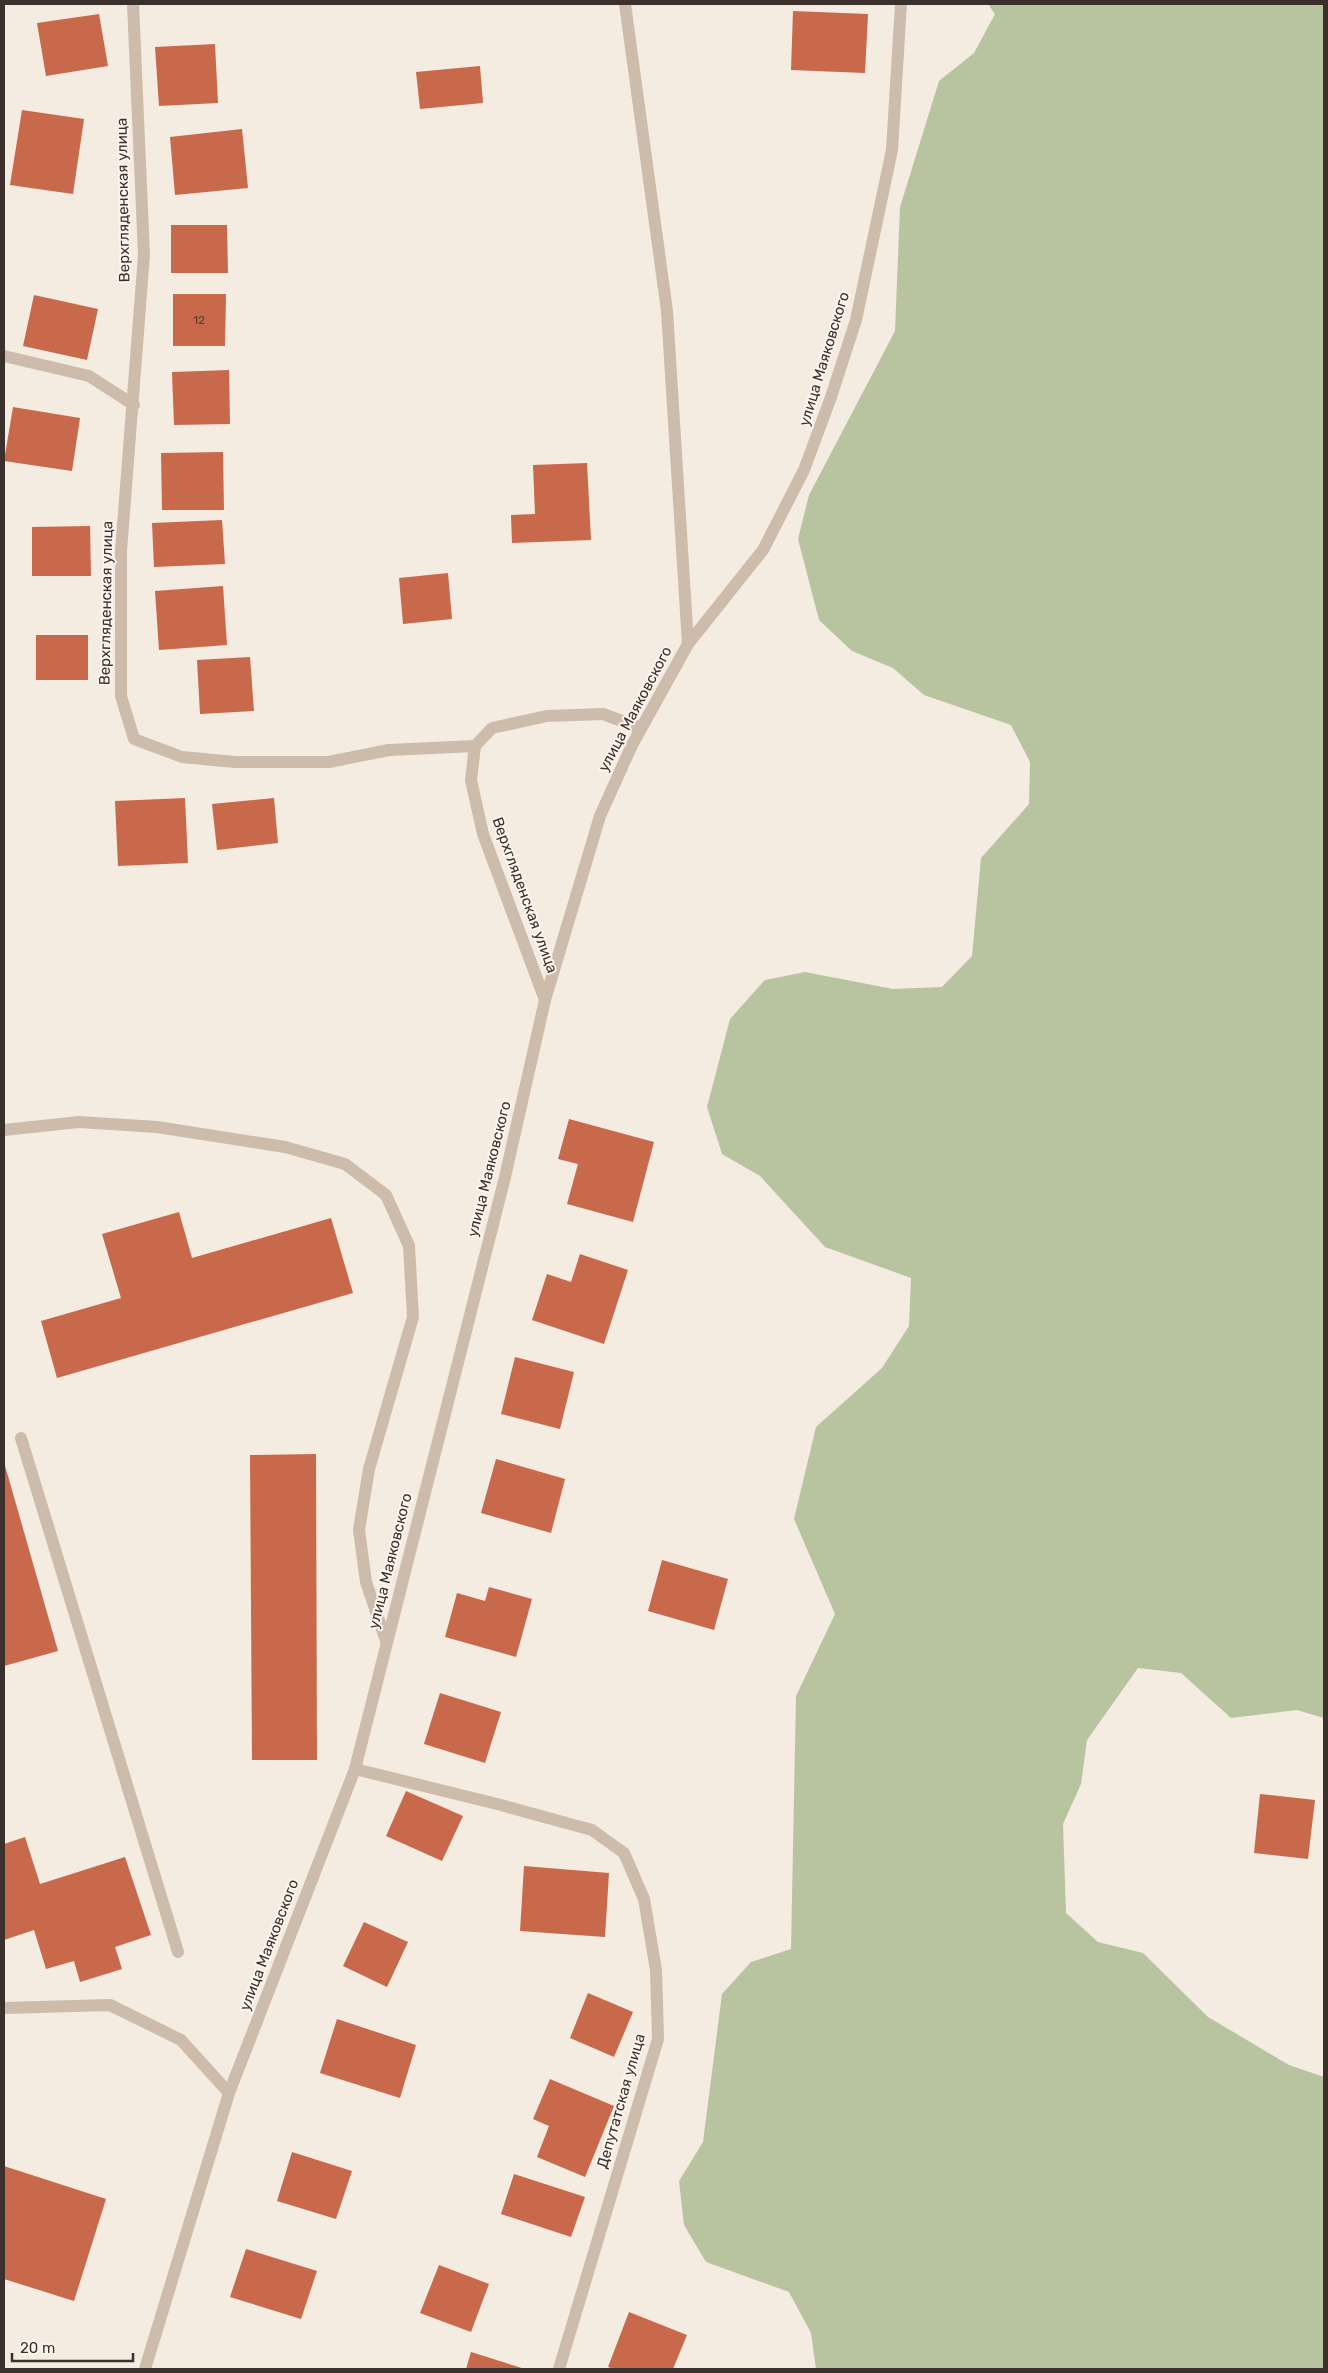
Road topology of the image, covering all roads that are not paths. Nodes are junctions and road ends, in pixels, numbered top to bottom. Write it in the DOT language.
graph roads {
  1 [pos="133,4"];
  2 [pos="625,4"];
  3 [pos="901,4"];
  4 [pos="4,356"];
  5 [pos="134,405"];
  6 [pos="688,644"];
  7 [pos="641,728"];
  8 [pos="475,746"];
  9 [pos="545,1000"];
  10 [pos="4,1130"];
  11 [pos="21,1438"];
  12 [pos="386,1641"];
  13 [pos="355,1769"];
  14 [pos="178,1952"];
  15 [pos="4,2008"];
  16 [pos="229,2093"];
  17 [pos="145,2369"];
  18 [pos="559,2369"];
  1 -- 5 [label="street, Верхгляденская улица"];
  2 -- 6 [label="street"];
  3 -- 6 [label="street, улица Маяковского"];
  4 -- 5 [label="street"];
  5 -- 8 [label="street, Верхгляденская улица"];
  6 -- 7 [label="street, улица Маяковского"];
  7 -- 8 [label="street"];
  7 -- 9 [label="street, улица Маяковского"];
  8 -- 9 [label="street, Верхгляденская улица"];
  9 -- 12 [label="street, улица Маяковского"];
  10 -- 12 [label="street"];
  11 -- 14 [label="street"];
  12 -- 13 [label="street, улица Маяковского"];
  13 -- 16 [label="street, улица Маяковского"];
  13 -- 18 [label="street, Депутатская улица"];
  15 -- 16 [label="street"];
  16 -- 17 [label="street, улица Маяковского"];
}
